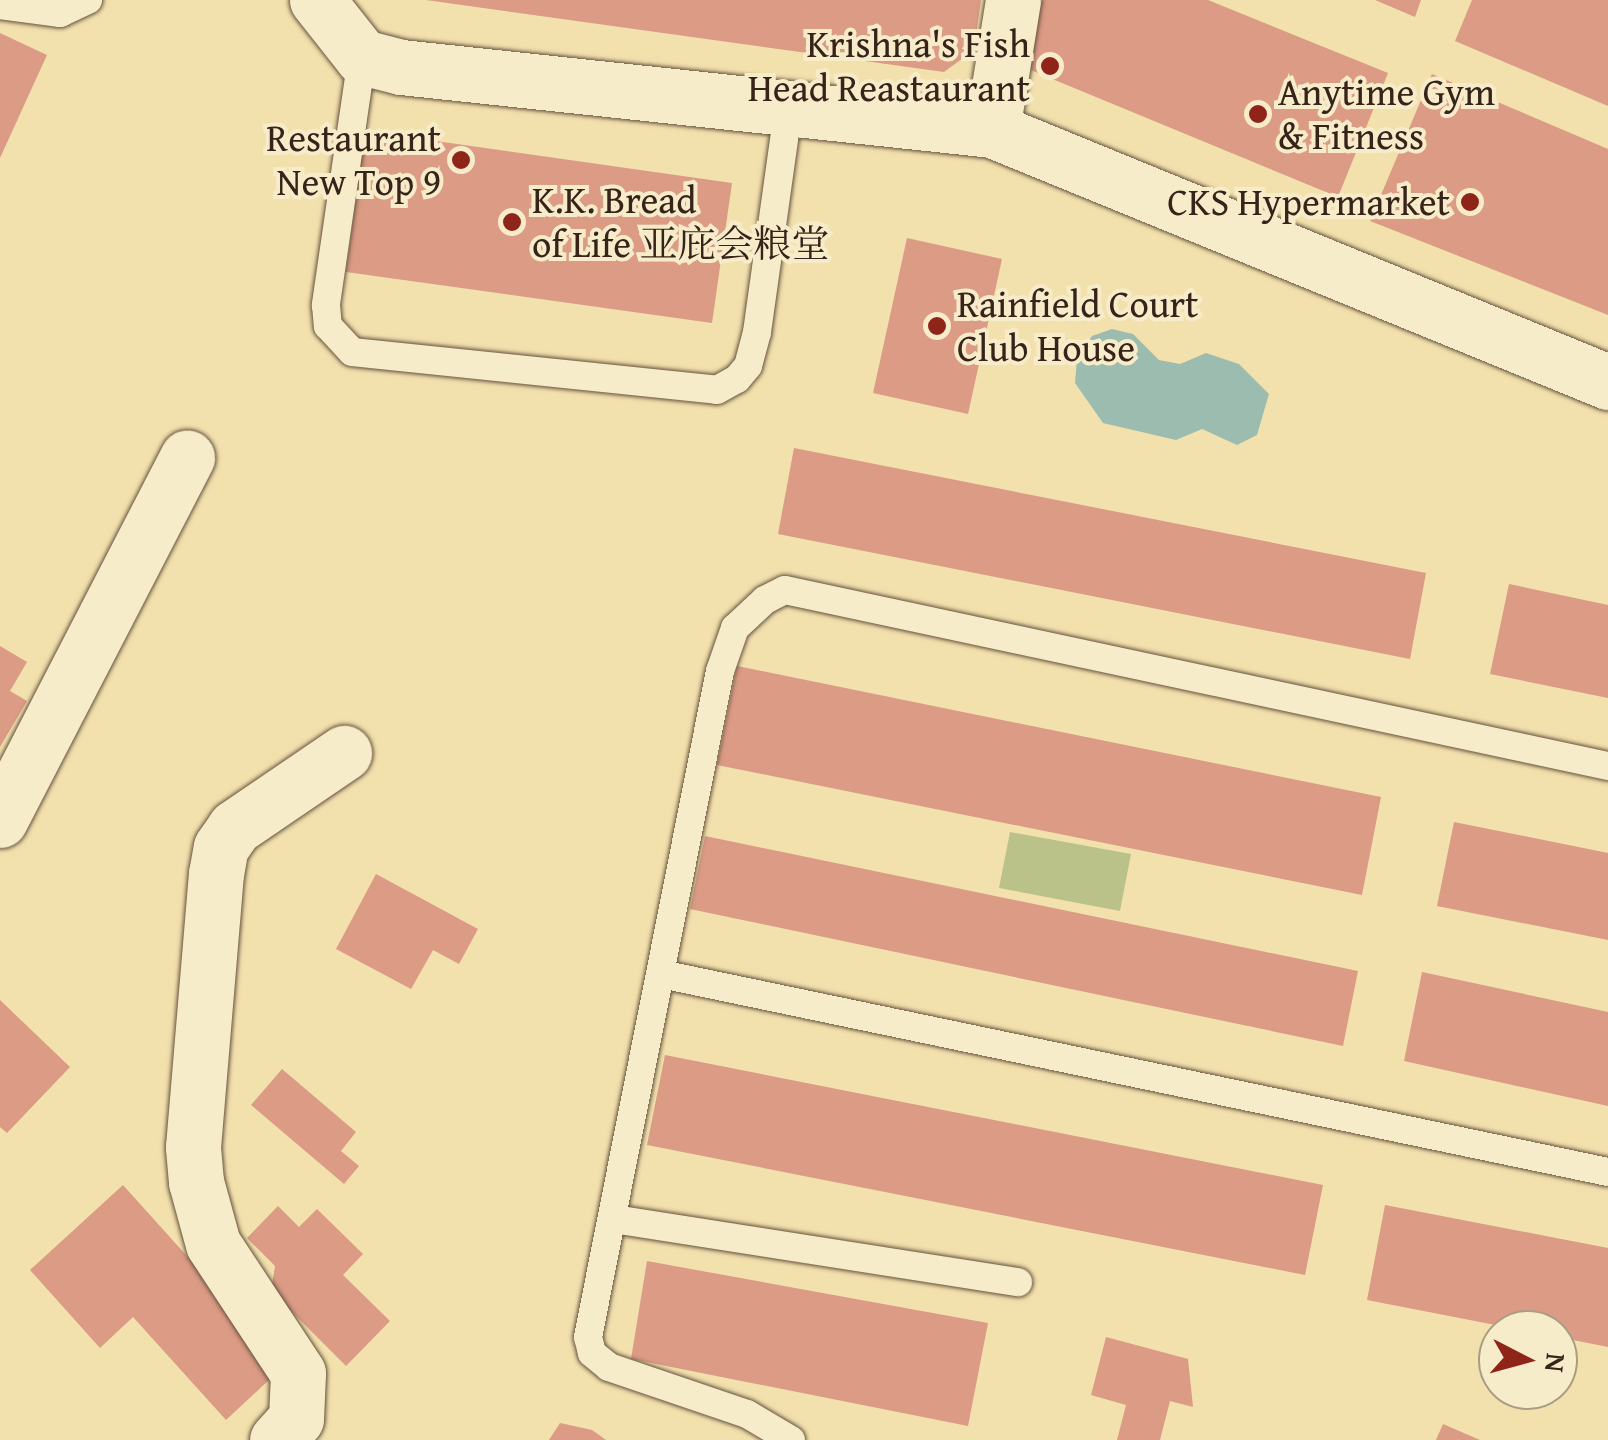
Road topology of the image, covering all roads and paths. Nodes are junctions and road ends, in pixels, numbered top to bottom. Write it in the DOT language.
graph roads {
  1 [pos="88,0"];
  2 [pos="317,0"];
  3 [pos="1013,0"];
  4 [pos="0,5"];
  5 [pos="362,57"];
  6 [pos="788,112"];
  7 [pos="992,130"];
  8 [pos="1608,382"];
  9 [pos="187,457"];
  10 [pos="344,754"];
  11 [pos="1608,766"];
  12 [pos="0,820"];
  13 [pos="661,974"];
  14 [pos="1608,1172"];
  15 [pos="614,1219"];
  16 [pos="1018,1282"];
  17 [pos="277,1440"];
  18 [pos="791,1440"];
  1 -- 4 [label="lane"];
  2 -- 5 [label="street"];
  3 -- 7 [label="street"];
  5 -- 6 [label="street"];
  5 -- 6 [label="lane"];
  6 -- 7 [label="street"];
  7 -- 8 [label="street"];
  9 -- 12 [label="street"];
  10 -- 17 [label="street"];
  11 -- 13 [label="lane"];
  13 -- 14 [label="lane"];
  13 -- 15 [label="lane"];
  15 -- 16 [label="lane"];
  15 -- 18 [label="lane"];
}
